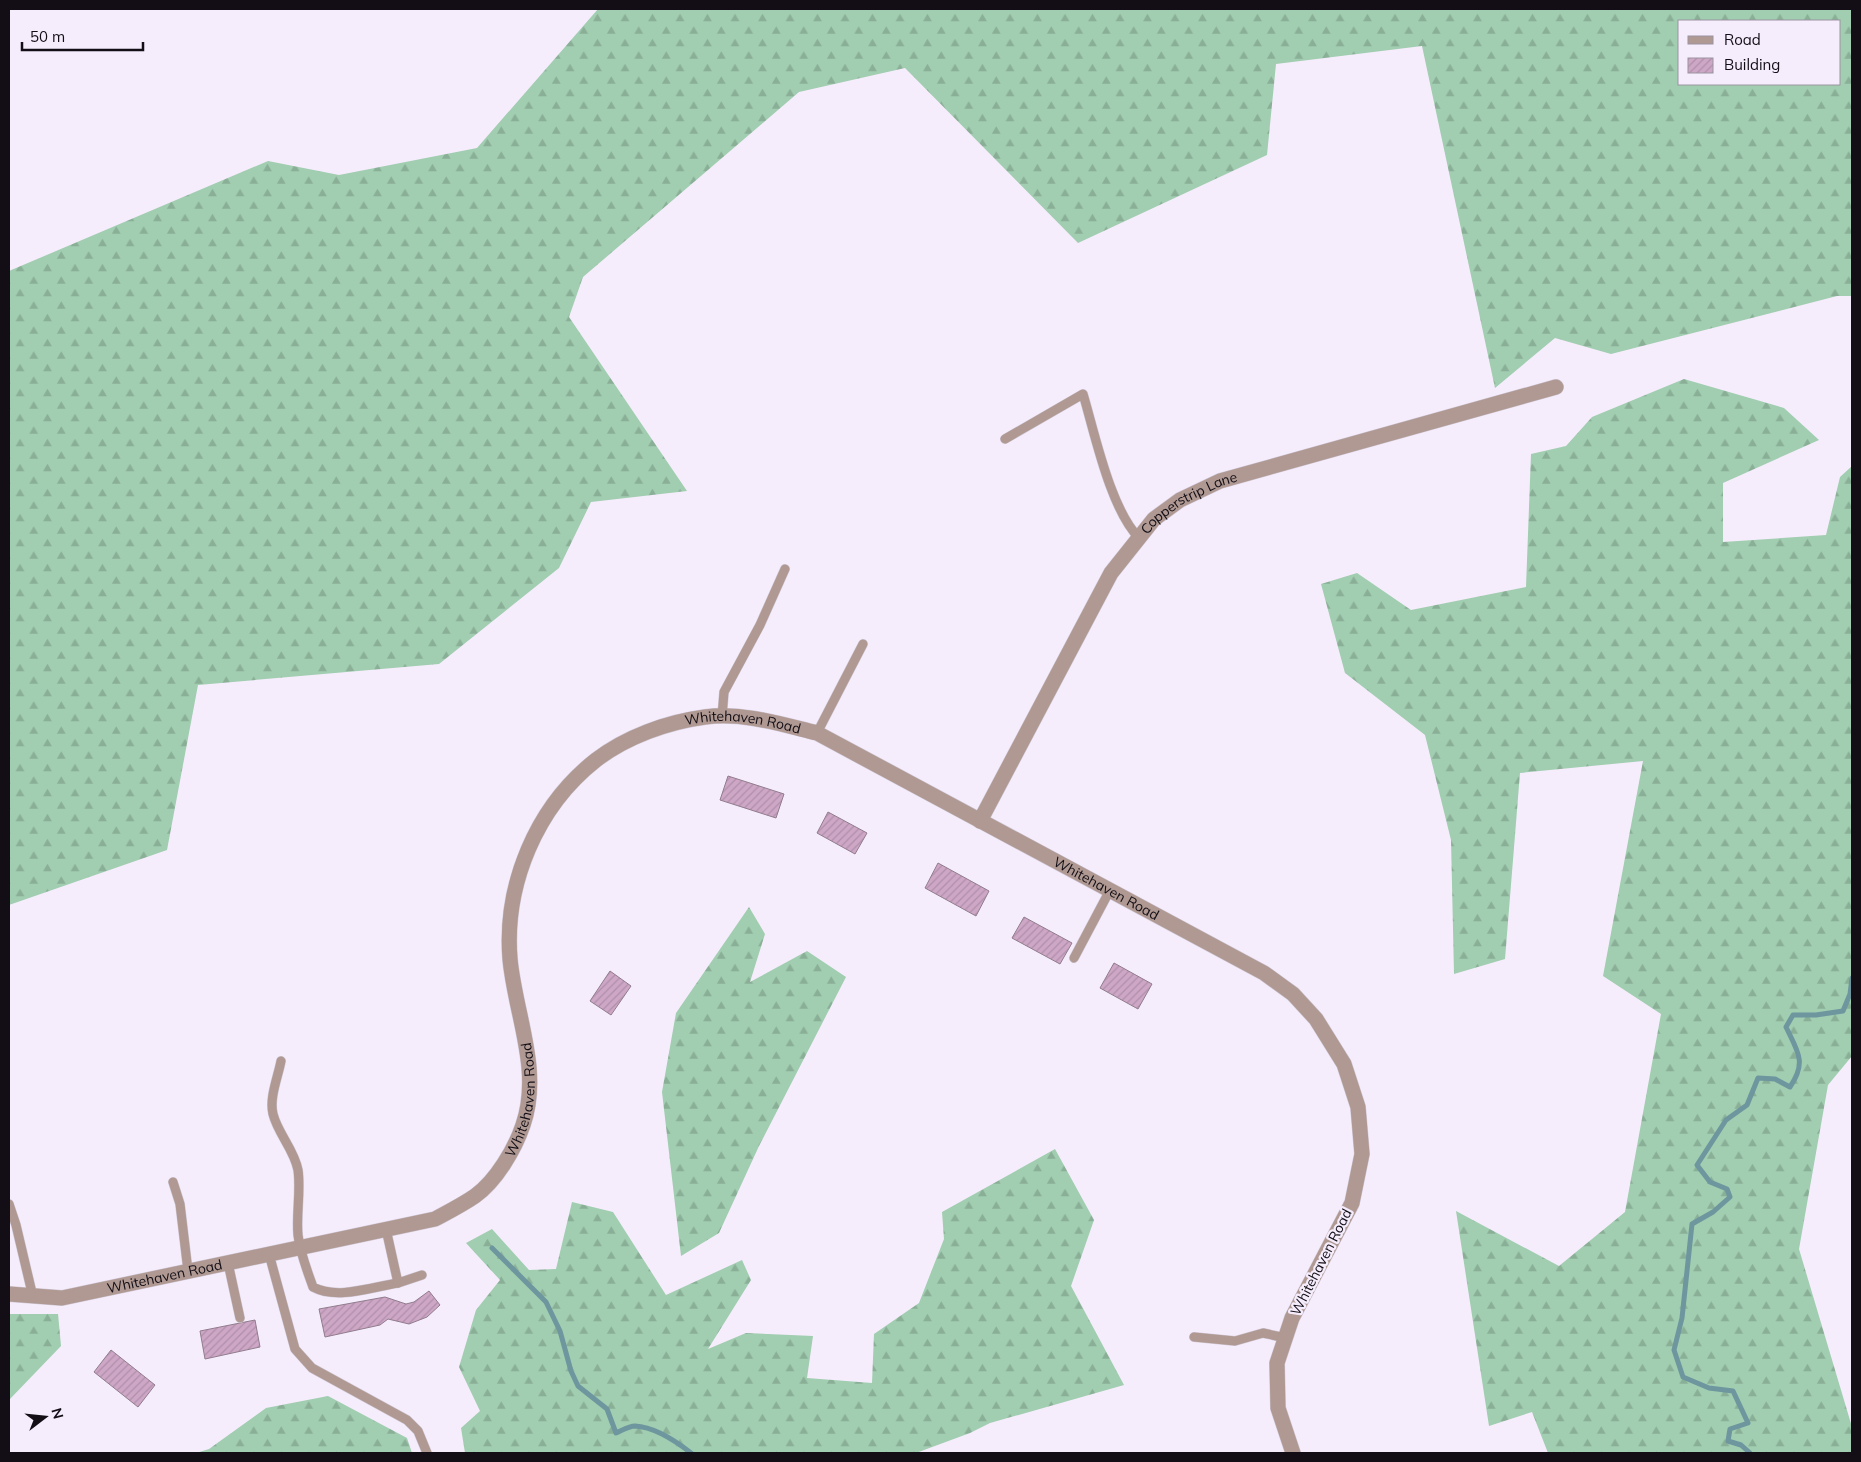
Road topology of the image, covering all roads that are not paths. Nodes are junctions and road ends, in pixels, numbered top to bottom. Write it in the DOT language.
graph roads {
  1 [pos="1556,387"];
  2 [pos="1005,439"];
  3 [pos="1139,538"];
  4 [pos="785,570"];
  5 [pos="863,644"];
  6 [pos="722,717"];
  7 [pos="817,733"];
  8 [pos="980,821"];
  9 [pos="1110,890"];
  10 [pos="1074,958"];
  11 [pos="281,1061"];
  12 [pos="174,1182"];
  13 [pos="9,1204"];
  14 [pos="386,1229"];
  15 [pos="300,1248"];
  16 [pos="269,1254"];
  17 [pos="228,1262"];
  18 [pos="188,1271"];
  19 [pos="422,1275"];
  20 [pos="398,1283"];
  21 [pos="9,1294"];
  22 [pos="34,1297"];
  23 [pos="240,1318"];
  24 [pos="1194,1337"];
  25 [pos="1286,1338"];
  26 [pos="427,1453"];
  27 [pos="1292,1453"];
  1 -- 3 [label="street, Copperstrip Lane"];
  2 -- 3 [label="lane"];
  3 -- 8 [label="street, Copperstrip Lane"];
  4 -- 6 [label="lane"];
  5 -- 7 [label="lane"];
  6 -- 7 [label="street, Whitehaven Road"];
  6 -- 14 [label="street, Whitehaven Road"];
  7 -- 8 [label="street, Whitehaven Road"];
  8 -- 9 [label="street, Whitehaven Road"];
  9 -- 10 [label="lane"];
  9 -- 25 [label="street, Whitehaven Road"];
  11 -- 15 [label="lane"];
  12 -- 18 [label="lane"];
  13 -- 22 [label="lane"];
  14 -- 15 [label="street, Whitehaven Road"];
  14 -- 20 [label="lane"];
  15 -- 16 [label="street, Whitehaven Road"];
  15 -- 20 [label="lane"];
  16 -- 17 [label="street, Whitehaven Road"];
  16 -- 26 [label="lane"];
  17 -- 18 [label="street, Whitehaven Road"];
  17 -- 23 [label="lane"];
  18 -- 22 [label="street, Whitehaven Road"];
  19 -- 20 [label="lane"];
  21 -- 22 [label="street, Whitehaven Road"];
  24 -- 25 [label="lane"];
  25 -- 27 [label="street, Whitehaven Road"];
}
